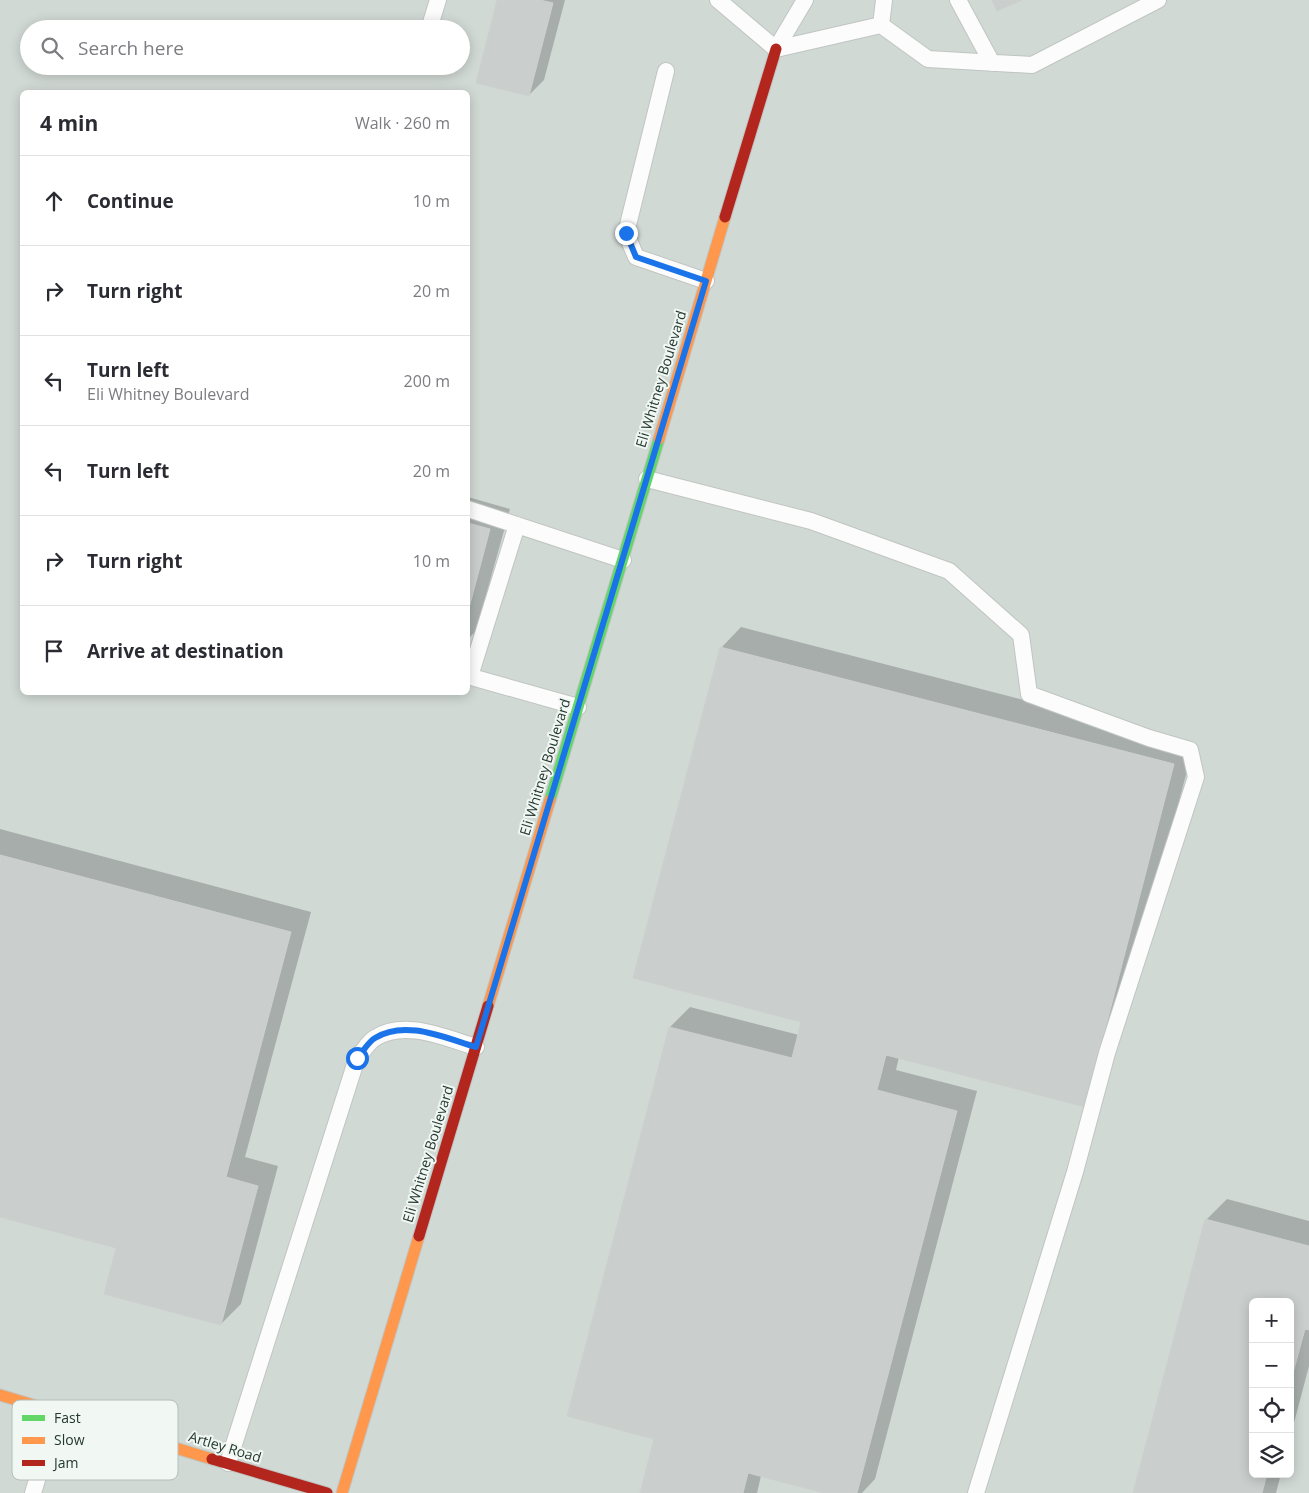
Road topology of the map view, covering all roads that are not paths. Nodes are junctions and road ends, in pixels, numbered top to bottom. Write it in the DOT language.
graph roads {
  1 [pos="438,0"];
  2 [pos="718,0"];
  3 [pos="805,0"];
  4 [pos="884,0"];
  5 [pos="958,0"];
  6 [pos="1158,0"];
  7 [pos="432,20"];
  8 [pos="881,25"];
  9 [pos="776,49"];
  10 [pos="992,63"];
  11 [pos="666,71"];
  12 [pos="706,281"];
  13 [pos="647,479"];
  14 [pos="470,510"];
  15 [pos="517,525"];
  16 [pos="623,560"];
  17 [pos="470,673"];
  18 [pos="470,676"];
  19 [pos="578,707"];
  20 [pos="476,1047"];
  21 [pos="0,1395"];
  22 [pos="16,1400"];
  23 [pos="178,1449"];
  24 [pos="228,1464"];
  25 [pos="37,1480"];
  26 [pos="33,1493"];
  27 [pos="327,1493"];
  28 [pos="342,1493"];
  29 [pos="976,1493"];
  1 -- 7 [label="lane"];
  2 -- 9 [label="lane"];
  3 -- 9 [label="lane"];
  4 -- 8 [label="lane"];
  5 -- 10 [label="lane"];
  6 -- 10 [label="lane"];
  8 -- 9 [label="lane"];
  8 -- 10 [label="lane"];
  9 -- 12 [label="street, Eli Whitney Boulevard"];
  11 -- 12 [label="lane"];
  12 -- 13 [label="street, Eli Whitney Boulevard"];
  13 -- 16 [label="street, Eli Whitney Boulevard"];
  13 -- 29 [label="lane"];
  14 -- 15 [label="lane"];
  15 -- 16 [label="lane"];
  15 -- 17 [label="lane"];
  16 -- 19 [label="street, Eli Whitney Boulevard"];
  18 -- 19 [label="lane"];
  19 -- 20 [label="street, Eli Whitney Boulevard"];
  20 -- 24 [label="lane"];
  20 -- 28 [label="street, Eli Whitney Boulevard"];
  21 -- 22 [label="street, Artley Road"];
  23 -- 24 [label="street, Artley Road"];
  24 -- 27 [label="street, Artley Road"];
  25 -- 26 [label="lane"];
}
